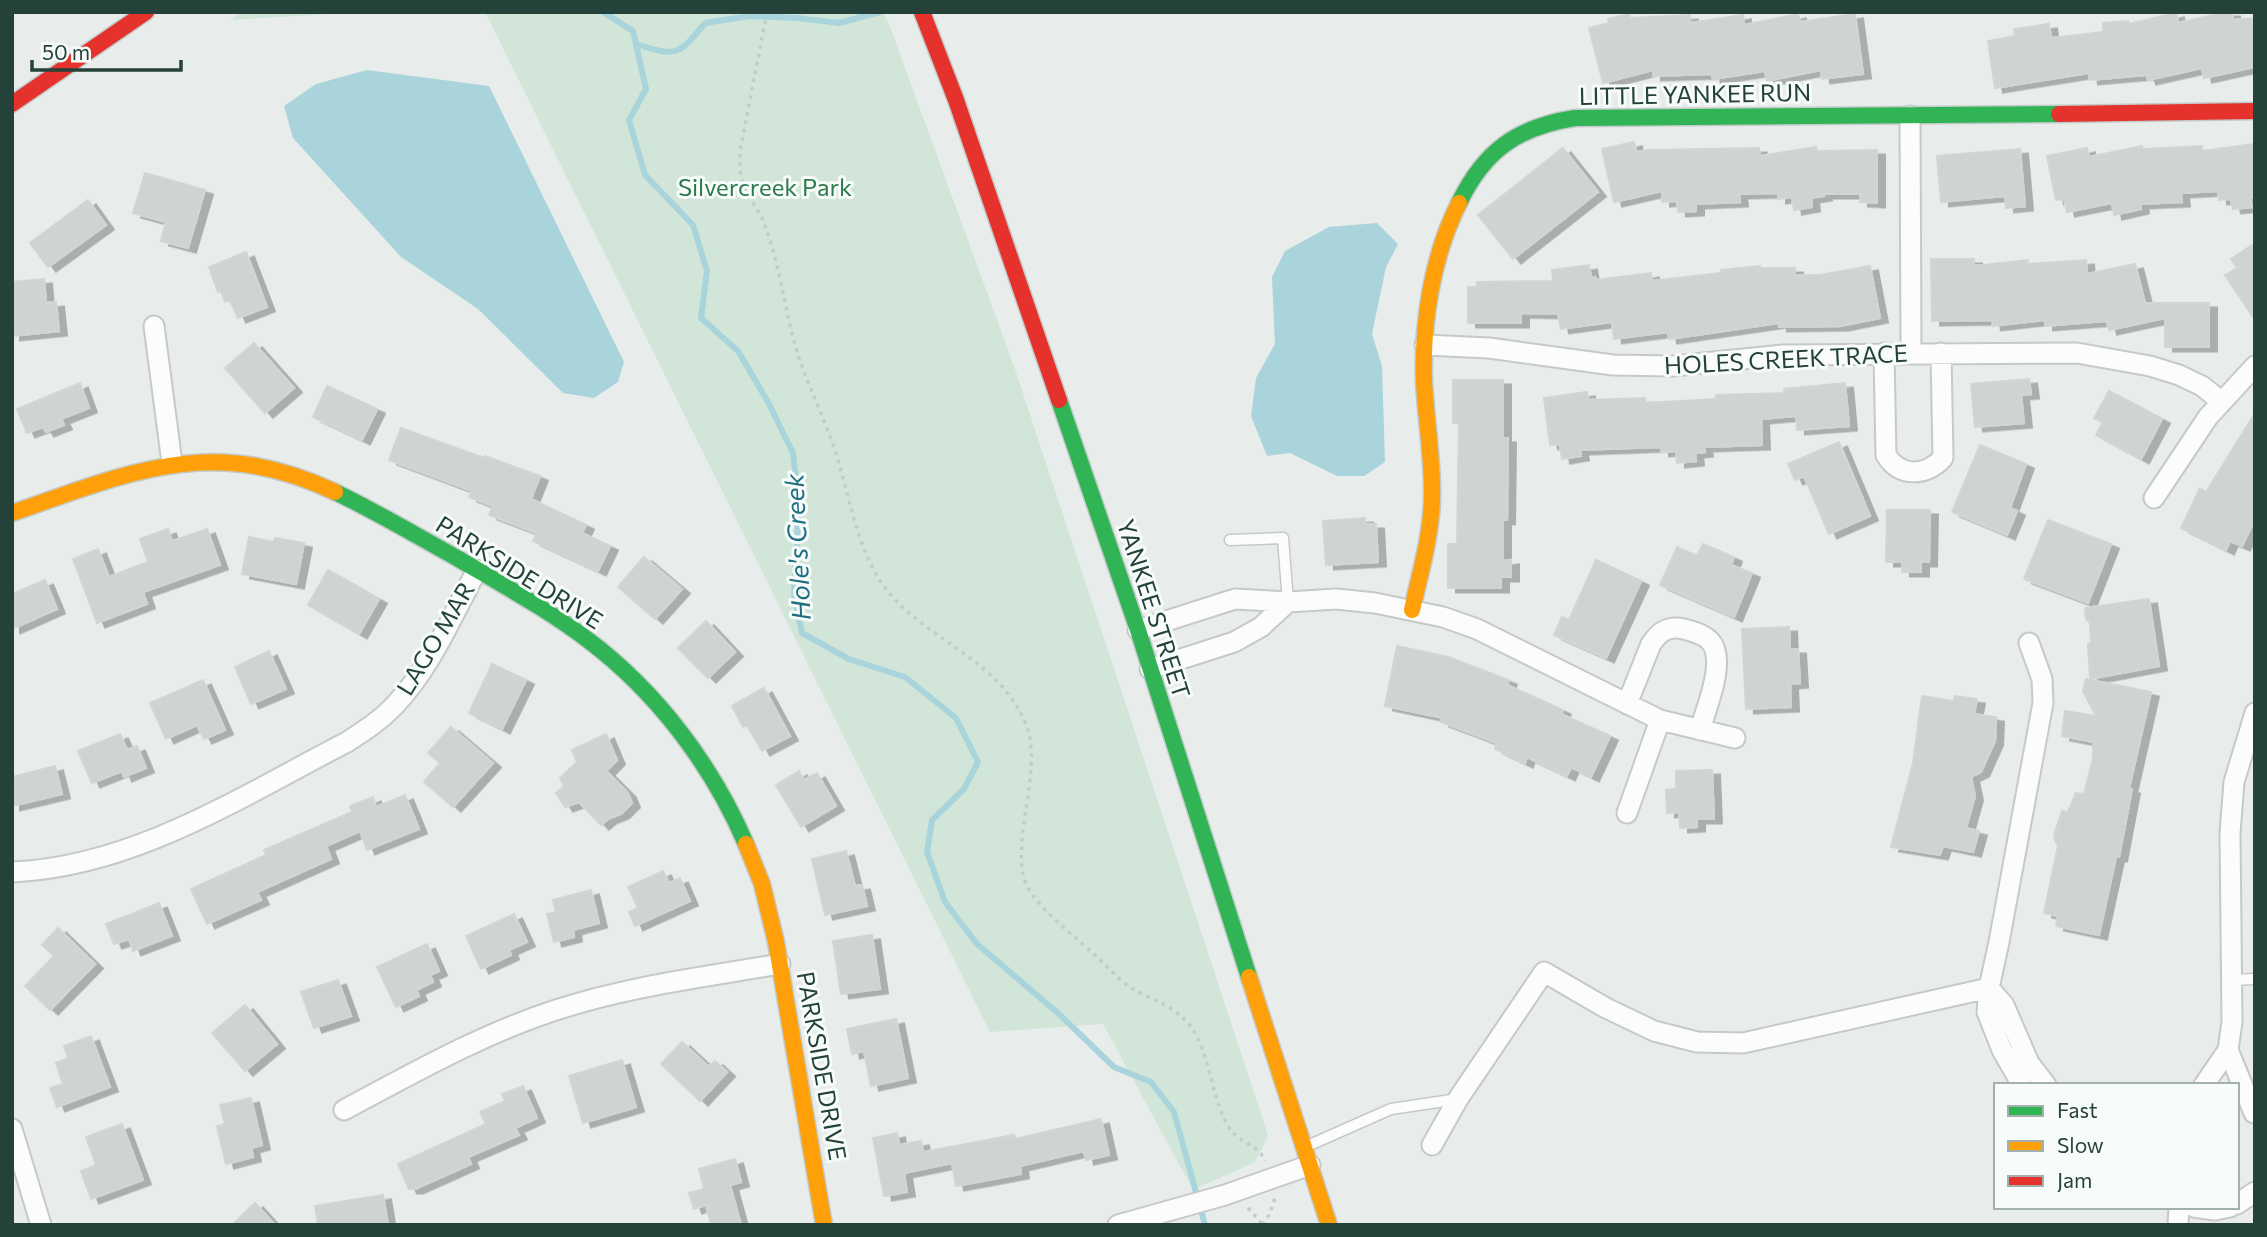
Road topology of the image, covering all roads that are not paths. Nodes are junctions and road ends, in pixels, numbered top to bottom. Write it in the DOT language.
graph roads {
  1 [pos="146,12"];
  2 [pos="922,12"];
  3 [pos="12,104"];
  4 [pos="2255,111"];
  5 [pos="1910,116"];
  6 [pos="154,326"];
  7 [pos="1425,345"];
  8 [pos="1941,353"];
  9 [pos="1884,354"];
  10 [pos="1911,354"];
  11 [pos="2255,366"];
  12 [pos="2222,402"];
  13 [pos="172,463"];
  14 [pos="2154,498"];
  15 [pos="12,513"];
  16 [pos="1230,540"];
  17 [pos="477,570"];
  18 [pos="1288,602"];
  19 [pos="1412,610"];
  20 [pos="1138,630"];
  21 [pos="2029,642"];
  22 [pos="1150,669"];
  23 [pos="1627,704"];
  24 [pos="2255,713"];
  25 [pos="1660,720"];
  26 [pos="1700,730"];
  27 [pos="1735,738"];
  28 [pos="1627,813"];
  29 [pos="12,872"];
  30 [pos="780,964"];
  31 [pos="2255,979"];
  32 [pos="2232,980"];
  33 [pos="1989,988"];
  34 [pos="2228,1050"];
  35 [pos="2021,1083"];
  36 [pos="2044,1083"];
  37 [pos="2205,1083"];
  38 [pos="1458,1099"];
  39 [pos="2239,1102"];
  40 [pos="344,1110"];
  41 [pos="2254,1113"];
  42 [pos="12,1129"];
  43 [pos="1432,1145"];
  44 [pos="1307,1156"];
  45 [pos="2255,1192"];
  46 [pos="2239,1203"];
  47 [pos="2229,1209"];
  48 [pos="41,1225"];
  49 [pos="824,1225"];
  50 [pos="1118,1225"];
  51 [pos="1329,1225"];
  52 [pos="2217,1225"];
  1 -- 3 [label="street"];
  2 -- 20 [label="street, YANKEE STREET"];
  4 -- 5 [label="street, LITTLE YANKEE RUN"];
  5 -- 7 [label="street, LITTLE YANKEE RUN"];
  5 -- 10 [label="street"];
  6 -- 13 [label="street"];
  7 -- 9 [label="street, HOLES CREEK TRACE"];
  7 -- 19 [label="street, LITTLE YANKEE RUN"];
  8 -- 9 [label="street"];
  8 -- 10 [label="street, HOLES CREEK TRACE"];
  8 -- 12 [label="street, HOLES CREEK TRACE"];
  9 -- 10 [label="street, HOLES CREEK TRACE"];
  11 -- 12 [label="street"];
  12 -- 14 [label="street"];
  13 -- 15 [label="street, PARKSIDE DRIVE"];
  13 -- 17 [label="street, PARKSIDE DRIVE"];
  16 -- 18 [label="lane"];
  17 -- 29 [label="street, LAGO MAR"];
  17 -- 30 [label="street, PARKSIDE DRIVE"];
  18 -- 19 [label="street"];
  18 -- 20 [label="street"];
  18 -- 22 [label="street"];
  19 -- 23 [label="street"];
  20 -- 22 [label="street, YANKEE STREET"];
  21 -- 33 [label="street"];
  22 -- 44 [label="street, YANKEE STREET"];
  23 -- 25 [label="street"];
  23 -- 26 [label="street"];
  24 -- 32 [label="street"];
  25 -- 26 [label="street"];
  25 -- 28 [label="street"];
  26 -- 27 [label="street"];
  30 -- 40 [label="street"];
  30 -- 49 [label="street, PARKSIDE DRIVE"];
  31 -- 32 [label="lane"];
  32 -- 34 [label="street"];
  33 -- 35 [label="street"];
  33 -- 36 [label="street"];
  33 -- 38 [label="street"];
  34 -- 37 [label="street"];
  34 -- 41 [label="street"];
  38 -- 43 [label="street"];
  38 -- 44 [label="lane"];
  39 -- 41 [label="street"];
  42 -- 48 [label="street"];
  44 -- 50 [label="street"];
  44 -- 51 [label="street, YANKEE STREET"];
  45 -- 46 [label="street"];
  47 -- 52 [label="street"];
}
